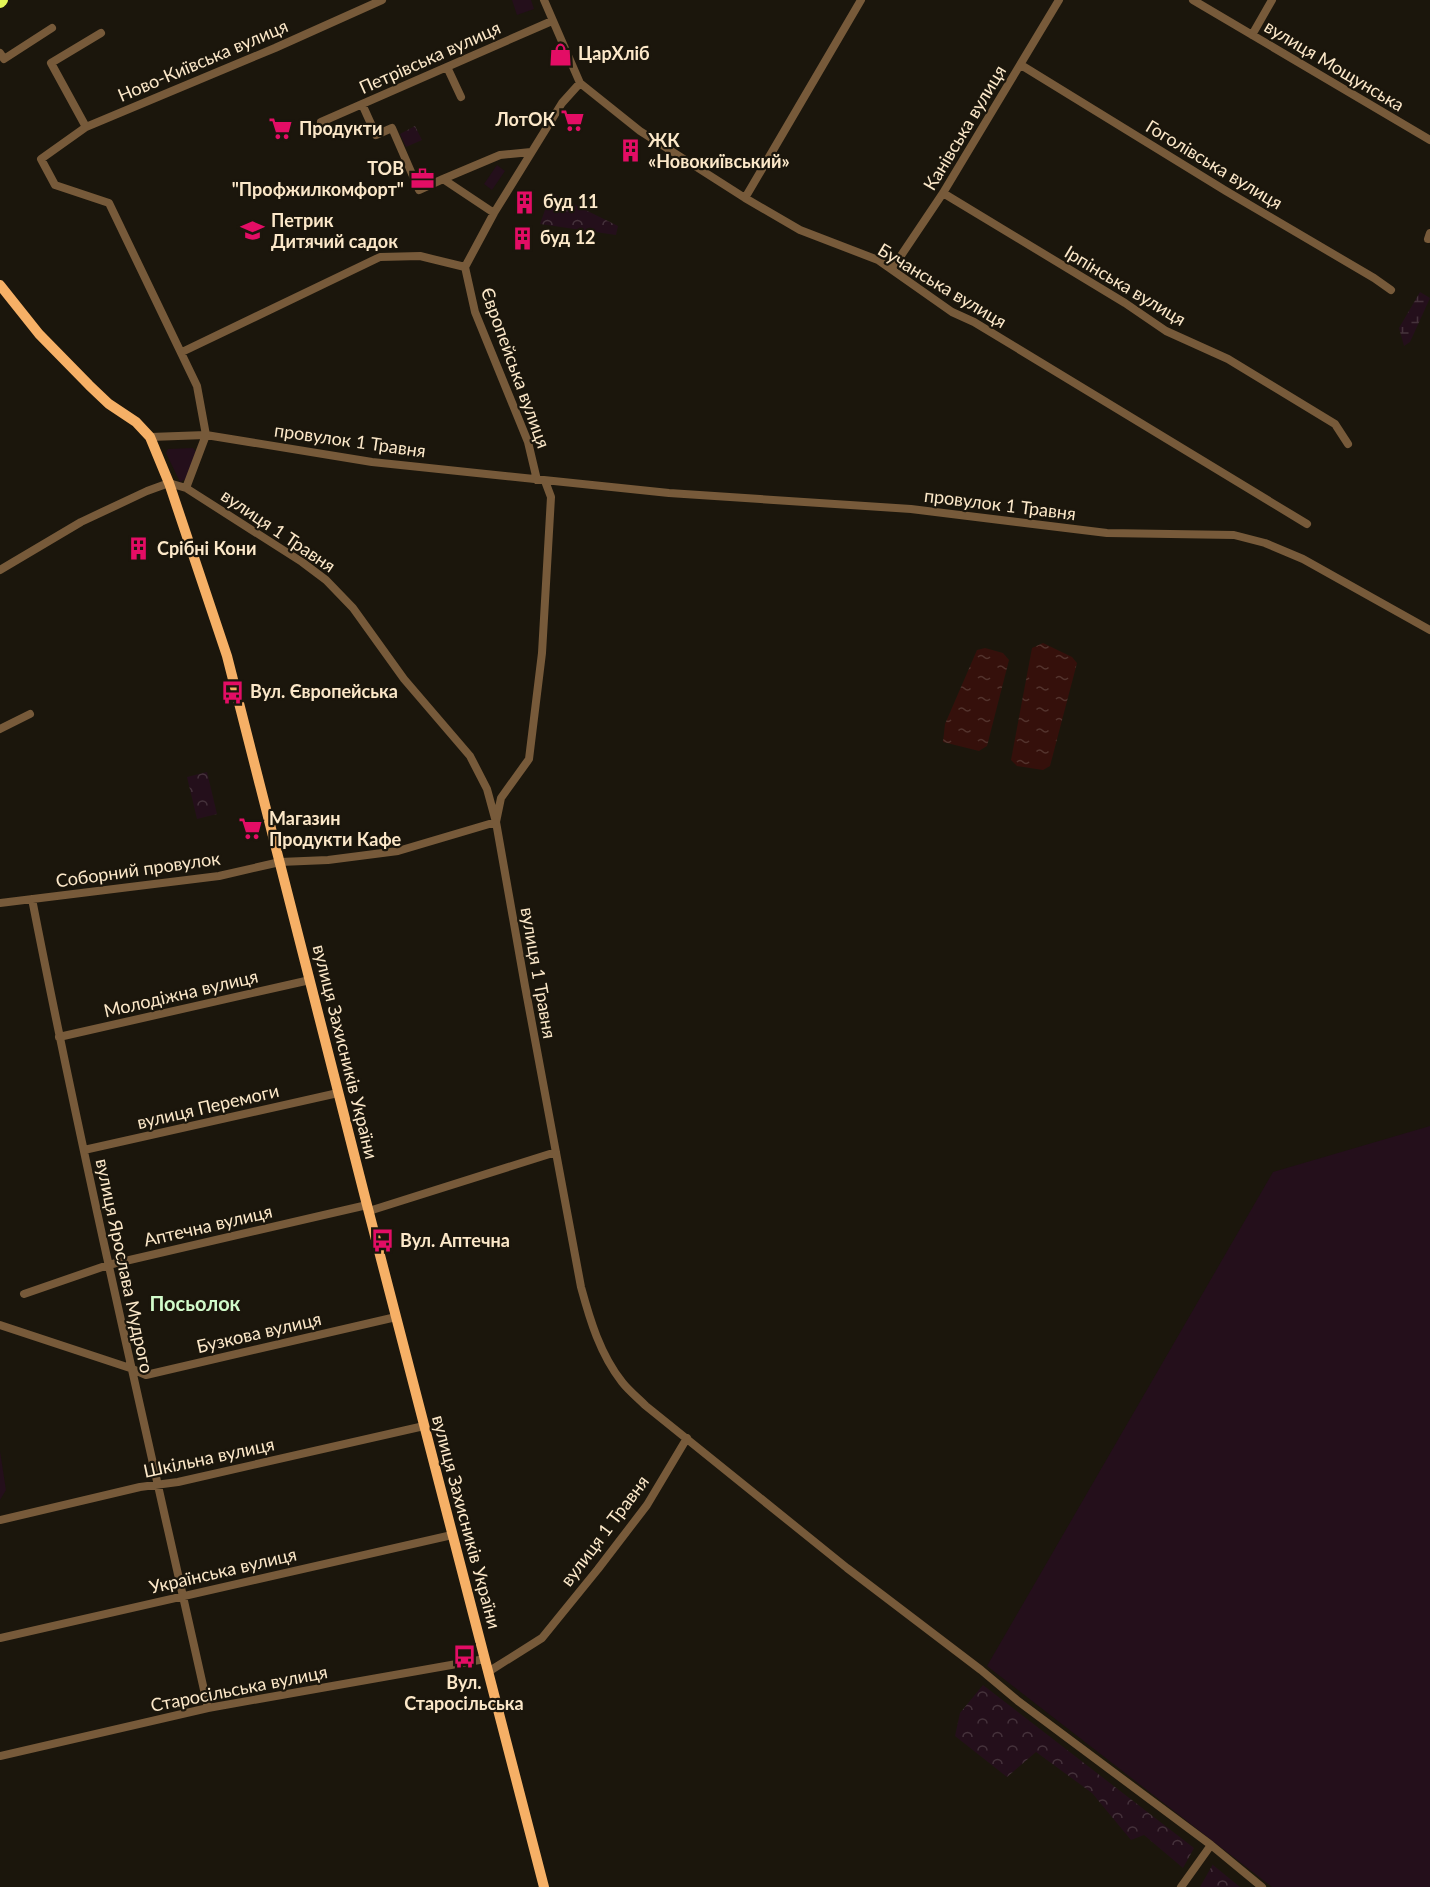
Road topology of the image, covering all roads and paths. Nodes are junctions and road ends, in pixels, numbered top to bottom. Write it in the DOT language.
graph roads {
  1 [pos="382,0"];
  2 [pos="544,0"];
  3 [pos="861,0"];
  4 [pos="1059,0"];
  5 [pos="1193,0"];
  6 [pos="1272,0"];
  7 [pos="552,21"];
  8 [pos="52,28"];
  9 [pos="100,33"];
  10 [pos="1252,35"];
  11 [pos="0,53"];
  12 [pos="1021,65"];
  13 [pos="447,67"];
  14 [pos="580,83"];
  15 [pos="461,97"];
  16 [pos="362,104"];
  17 [pos="321,122"];
  18 [pos="86,127"];
  19 [pos="1430,140"];
  20 [pos="531,152"];
  21 [pos="443,179"];
  22 [pos="944,193"];
  23 [pos="745,198"];
  24 [pos="494,213"];
  25 [pos="465,267"];
  26 [pos="892,269"];
  27 [pos="1391,290"];
  28 [pos="2,292"];
  29 [pos="182,352"];
  30 [pos="206,435"];
  31 [pos="150,437"];
  32 [pos="1348,444"];
  33 [pos="541,481"];
  34 [pos="169,483"];
  35 [pos="186,488"];
  36 [pos="1307,524"];
  37 [pos="0,570"];
  38 [pos="1430,630"];
  39 [pos="30,714"];
  40 [pos="0,729"];
  41 [pos="496,822"];
  42 [pos="280,862"];
  43 [pos="32,899"];
  44 [pos="0,903"];
  45 [pos="310,980"];
  46 [pos="59,1037"];
  47 [pos="338,1093"];
  48 [pos="84,1150"];
  49 [pos="556,1152"];
  50 [pos="368,1208"];
  51 [pos="108,1264"];
  52 [pos="24,1294"];
  53 [pos="396,1317"];
  54 [pos="0,1326"];
  55 [pos="130,1368"];
  56 [pos="424,1426"];
  57 [pos="687,1438"];
  58 [pos="158,1484"];
  59 [pos="0,1520"];
  60 [pos="452,1535"];
  61 [pos="183,1596"];
  62 [pos="0,1638"];
  63 [pos="484,1659"];
  64 [pos="488,1672"];
  65 [pos="208,1708"];
  66 [pos="0,1756"];
  67 [pos="1211,1845"];
  68 [pos="544,1887"];
  69 [pos="1181,1887"];
  70 [pos="1262,1887"];
  1 -- 18 [label="street, Ново-Київська вулиця"];
  2 -- 7 [label="street, Бучанська вулиця"];
  3 -- 23 [label="street"];
  4 -- 12 [label="street, Канівська вулиця"];
  5 -- 10 [label="street, вулиця Мощунська"];
  6 -- 10 [label="street"];
  7 -- 13 [label="street, Петрівська вулиця"];
  7 -- 14 [label="street, Бучанська вулиця"];
  8 -- 11 [label="street"];
  9 -- 18 [label="street"];
  10 -- 19 [label="street, вулиця Мощунська"];
  12 -- 22 [label="street, Канівська вулиця"];
  12 -- 27 [label="street, Гоголівська вулиця"];
  13 -- 15 [label="street"];
  13 -- 16 [label="street, Петрівська вулиця"];
  14 -- 20 [label="street"];
  14 -- 23 [label="street, Бучанська вулиця"];
  16 -- 17 [label="street, Петрівська вулиця"];
  16 -- 21 [label="street"];
  18 -- 29 [label="street, Ново-Київська вулиця"];
  20 -- 21 [label="street"];
  20 -- 24 [label="street"];
  21 -- 24 [label="street"];
  22 -- 26 [label="street, Канівська вулиця"];
  22 -- 32 [label="street, Ірпінська вулиця"];
  23 -- 26 [label="street, Бучанська вулиця"];
  24 -- 25 [label="street"];
  25 -- 29 [label="street"];
  25 -- 33 [label="street, Європейська вулиця"];
  26 -- 36 [label="street, Бучанська вулиця"];
  28 -- 31 [label="street, вулиця Захисників України"];
  29 -- 30 [label="street"];
  30 -- 31 [label="street, провулок 1 Травня"];
  30 -- 33 [label="street, провулок 1 Травня"];
  30 -- 35 [label="street"];
  31 -- 34 [label="street, вулиця Захисників України"];
  33 -- 38 [label="street, провулок 1 Травня"];
  33 -- 41 [label="street"];
  34 -- 35 [label="street, вулиця 1 Травня"];
  34 -- 37 [label="street"];
  34 -- 42 [label="street, вулиця Захисників України"];
  35 -- 41 [label="street, вулиця 1 Травня"];
  39 -- 40 [label="street"];
  41 -- 42 [label="street, Соборний провулок"];
  41 -- 49 [label="street, вулиця 1 Травня"];
  42 -- 43 [label="street, Соборний провулок"];
  42 -- 45 [label="street, вулиця Захисників України"];
  43 -- 44 [label="street, Соборний провулок"];
  43 -- 46 [label="street, вулиця Ярослава Мудрого"];
  45 -- 46 [label="street, Молодіжна вулиця"];
  45 -- 47 [label="street, вулиця Захисників України"];
  46 -- 48 [label="street, вулиця Ярослава Мудрого"];
  47 -- 48 [label="street, вулиця Перемоги"];
  47 -- 50 [label="street, вулиця Захисників України"];
  48 -- 51 [label="street, вулиця Ярослава Мудрого"];
  49 -- 50 [label="street, Аптечна вулиця"];
  49 -- 57 [label="street, вулиця 1 Травня"];
  50 -- 51 [label="street, Аптечна вулиця"];
  50 -- 53 [label="street, вулиця Захисників України"];
  51 -- 52 [label="street, Аптечна вулиця"];
  51 -- 55 [label="street, вулиця Ярослава Мудрого"];
  53 -- 55 [label="street, Бузкова вулиця"];
  53 -- 56 [label="street, вулиця Захисників України"];
  54 -- 55 [label="street, Бузкова вулиця"];
  55 -- 58 [label="street, вулиця Ярослава Мудрого"];
  56 -- 58 [label="street, Шкільна вулиця"];
  56 -- 60 [label="street, вулиця Захисників України"];
  57 -- 64 [label="street, вулиця 1 Травня"];
  57 -- 67 [label="street"];
  58 -- 59 [label="street, Шкільна вулиця"];
  58 -- 61 [label="street, вулиця Ярослава Мудрого"];
  60 -- 61 [label="street, Українська вулиця"];
  60 -- 63 [label="street, вулиця Захисників України"];
  61 -- 62 [label="street, Українська вулиця"];
  61 -- 65 [label="street, вулиця Ярослава Мудрого"];
  63 -- 64 [label="street"];
  63 -- 65 [label="street, Старосільська вулиця"];
  64 -- 68 [label="street"];
  65 -- 66 [label="street, Старосільська вулиця"];
  67 -- 69 [label="street"];
  67 -- 70 [label="street"];
}
